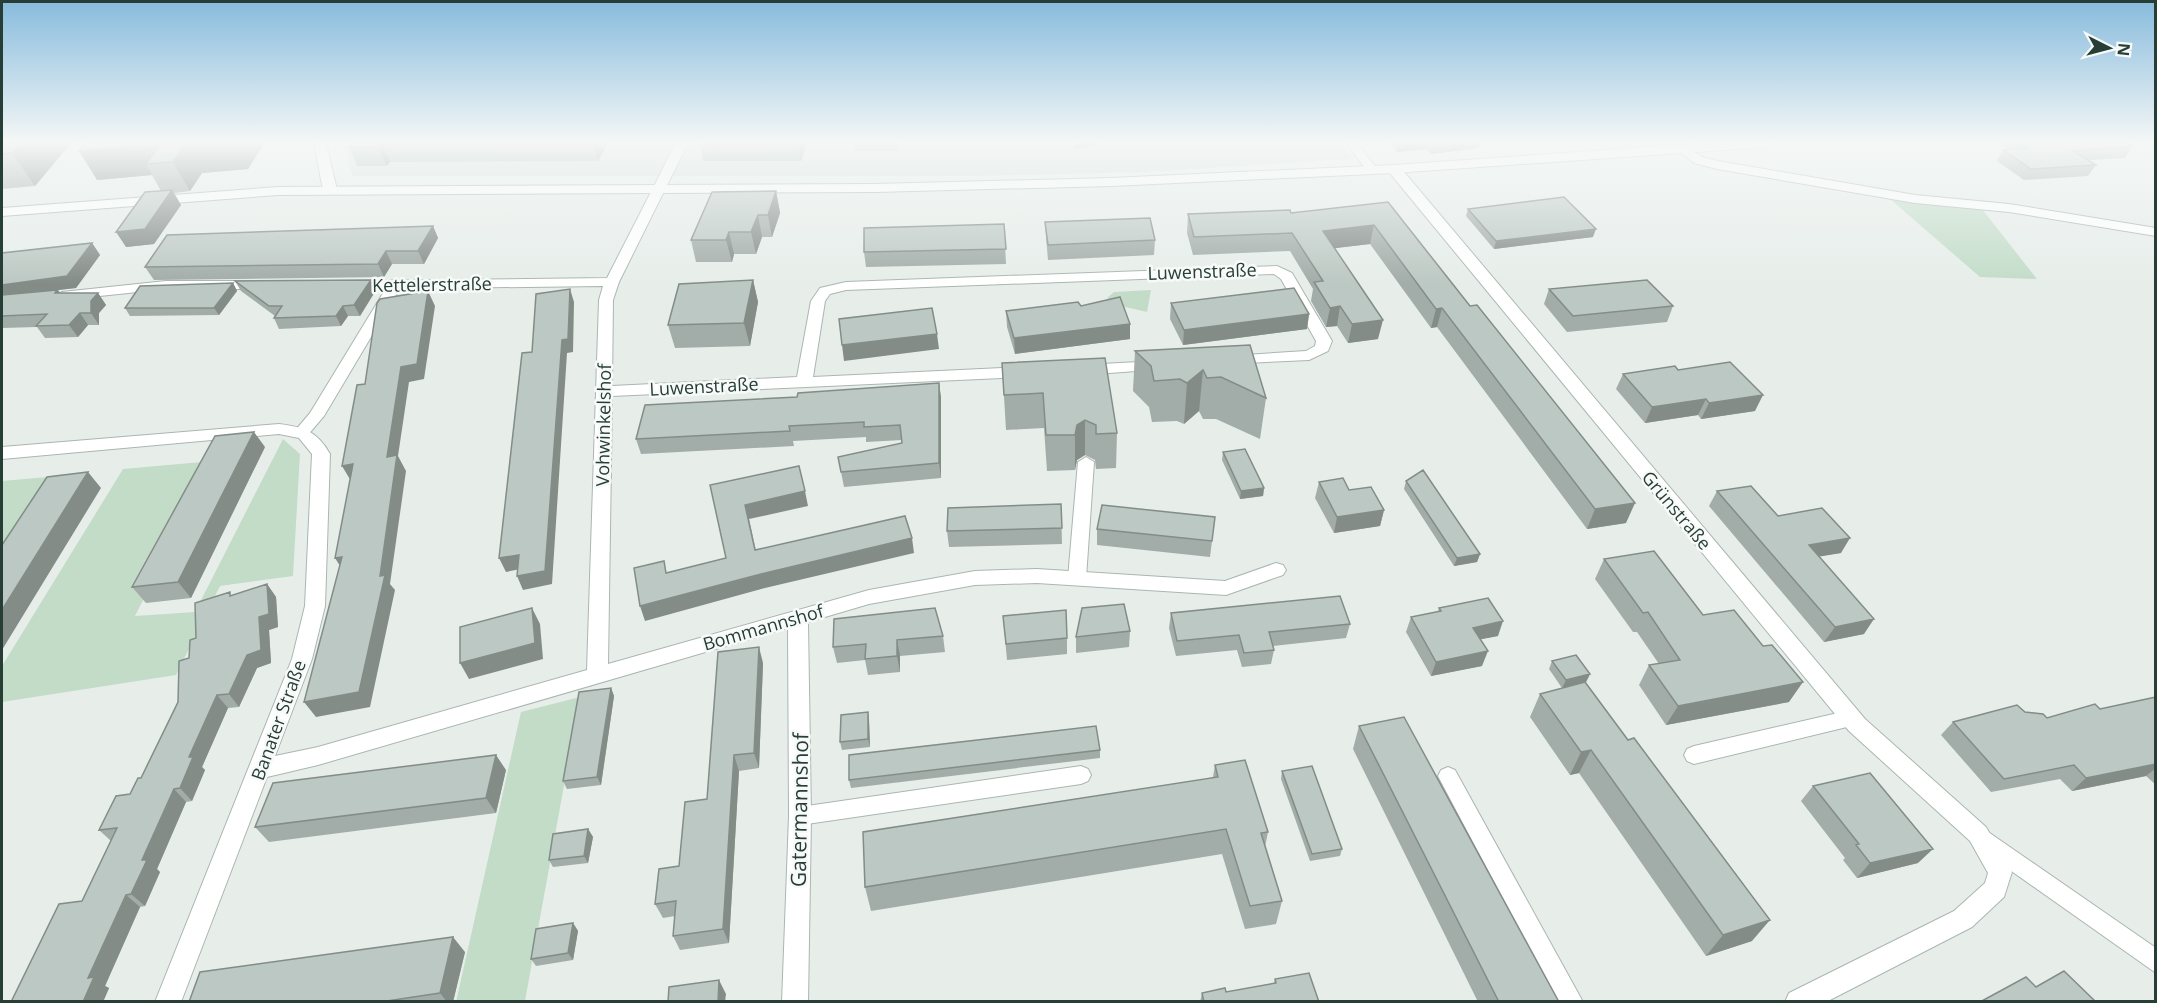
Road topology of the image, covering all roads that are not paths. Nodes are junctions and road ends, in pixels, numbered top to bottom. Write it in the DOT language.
graph roads {
  1 [pos="330,190"];
  2 [pos="362,190"];
  3 [pos="659,190"];
  4 [pos="1411,190"];
  5 [pos="1861,190"];
  6 [pos="2,212"];
  7 [pos="2156,232"];
  8 [pos="612,282"];
  9 [pos="280,285"];
  10 [pos="338,285"];
  11 [pos="395,285"];
  12 [pos="49,297"];
  13 [pos="1216,362"];
  14 [pos="1170,365"];
  15 [pos="1064,370"];
  16 [pos="1041,371"];
  17 [pos="804,381"];
  18 [pos="604,391"];
  19 [pos="302,432"];
  20 [pos="2,453"];
  21 [pos="1086,462"];
  22 [pos="1276,570"];
  23 [pos="1077,578"];
  24 [pos="798,618"];
  25 [pos="597,675"];
  26 [pos="1851,718"];
  27 [pos="1694,755"];
  28 [pos="261,769"];
  29 [pos="1081,775"];
  30 [pos="1448,776"];
  31 [pos="800,816"];
  32 [pos="1978,834"];
  33 [pos="2156,962"];
  34 [pos="168,1002"];
  35 [pos="795,1002"];
  36 [pos="1571,1002"];
  37 [pos="1798,1002"];
  1 -- 2 [label="street"];
  1 -- 6 [label="street"];
  3 -- 8 [label="street, Vohwinkelshof"];
  4 -- 26 [label="street, Grünstraße"];
  5 -- 7 [label="street"];
  8 -- 11 [label="street, Kettelerstraße"];
  8 -- 18 [label="street, Vohwinkelshof"];
  9 -- 12 [label="street"];
  10 -- 11 [label="street, Kettelerstraße"];
  11 -- 19 [label="lane"];
  13 -- 17 [label="street, Luwenstraße"];
  14 -- 15 [label="street"];
  16 -- 17 [label="street, Luwenstraße"];
  17 -- 18 [label="street, Luwenstraße"];
  18 -- 25 [label="street, Vohwinkelshof"];
  19 -- 20 [label="street"];
  19 -- 28 [label="street, Banater Straße"];
  21 -- 23 [label="lane"];
  22 -- 23 [label="street, Bommannshof"];
  23 -- 24 [label="street, Bommannshof"];
  24 -- 25 [label="street, Bommannshof"];
  24 -- 31 [label="street, Gatermannshof"];
  25 -- 28 [label="street, Bommannshof"];
  26 -- 27 [label="lane"];
  26 -- 32 [label="street, Grünstraße"];
  28 -- 34 [label="street, Banater Straße"];
  29 -- 31 [label="lane"];
  30 -- 36 [label="lane"];
  31 -- 35 [label="street, Gatermannshof"];
  32 -- 33 [label="lane"];
  32 -- 37 [label="street, Grünstraße"];
}
